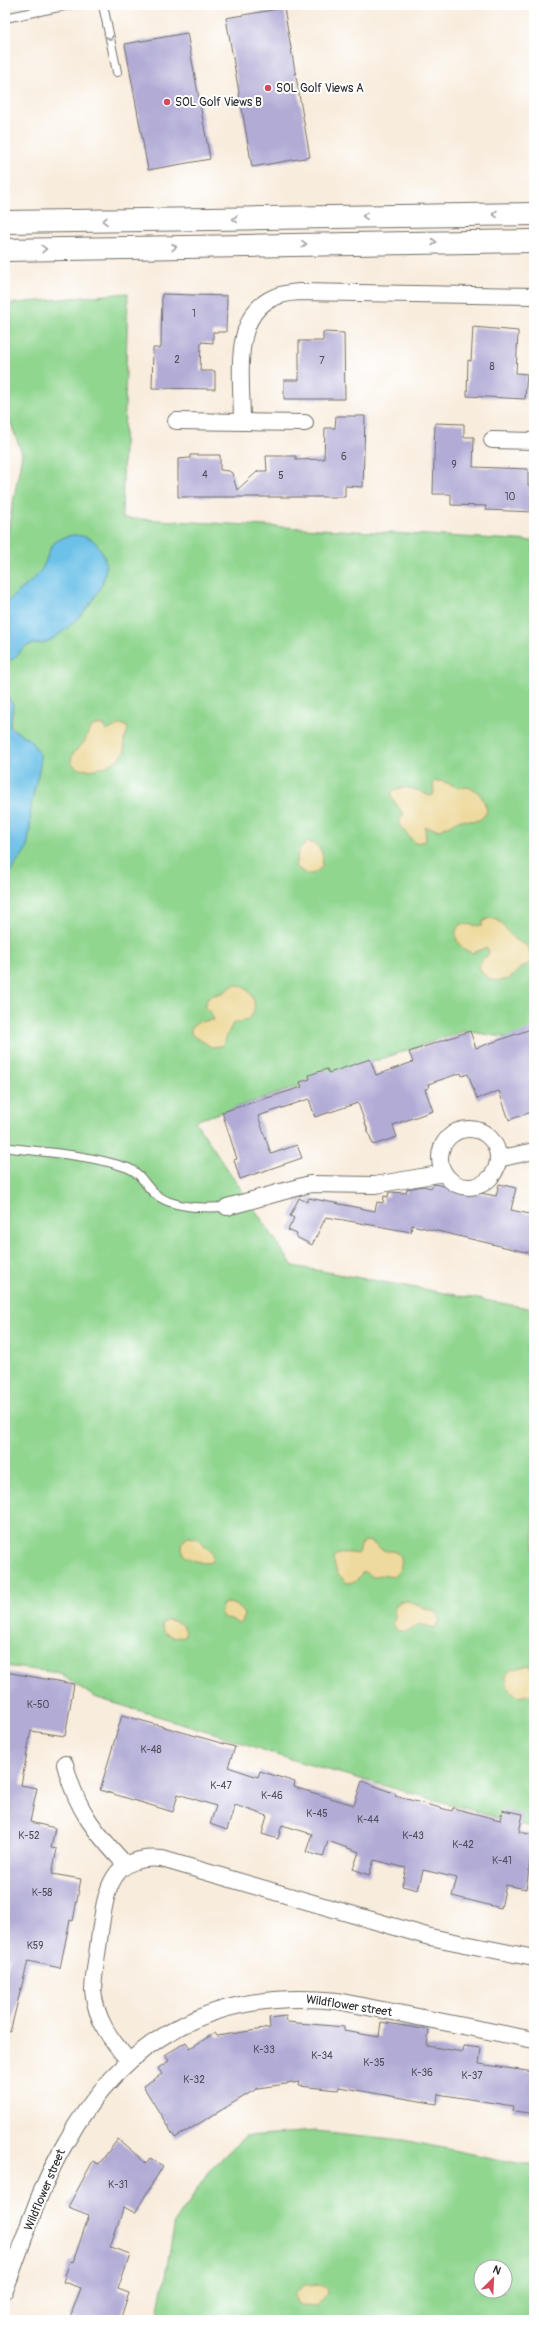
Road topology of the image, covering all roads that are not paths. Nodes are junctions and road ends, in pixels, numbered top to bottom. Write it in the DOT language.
graph roads {
  1 [pos="69,5"];
  2 [pos="103,5"];
  3 [pos="5,18"];
  4 [pos="117,72"];
  5 [pos="534,214"];
  6 [pos="5,222"];
  7 [pos="534,241"];
  8 [pos="5,250"];
  9 [pos="534,296"];
  10 [pos="176,421"];
  11 [pos="242,422"];
  12 [pos="305,423"];
  13 [pos="492,440"];
  14 [pos="534,441"];
  15 [pos="5,1147"];
  16 [pos="534,1151"];
  17 [pos="498,1159"];
  18 [pos="444,1173"];
  19 [pos="227,1207"];
  20 [pos="65,1764"];
  21 [pos="126,1865"];
  22 [pos="534,1958"];
  23 [pos="534,2040"];
  24 [pos="129,2061"];
  25 [pos="5,2290"];
  1 -- 3 [label="lane"];
  2 -- 4 [label="lane, one-way"];
  5 -- 6 [label="street, one-way"];
  8 -- 7 [label="street, one-way"];
  9 -- 11 [label="street"];
  10 -- 11 [label="street"];
  11 -- 12 [label="street"];
  13 -- 14 [label="street"];
  15 -- 19 [label="lane"];
  16 -- 17 [label="street"];
  17 -- 18 [label="street"];
  17 -- 18 [label="street"];
  18 -- 19 [label="street"];
  20 -- 21 [label="street"];
  21 -- 22 [label="street"];
  21 -- 24 [label="street"];
  23 -- 24 [label="street, Wildflower street"];
  24 -- 25 [label="street, Wildflower street"];
}
